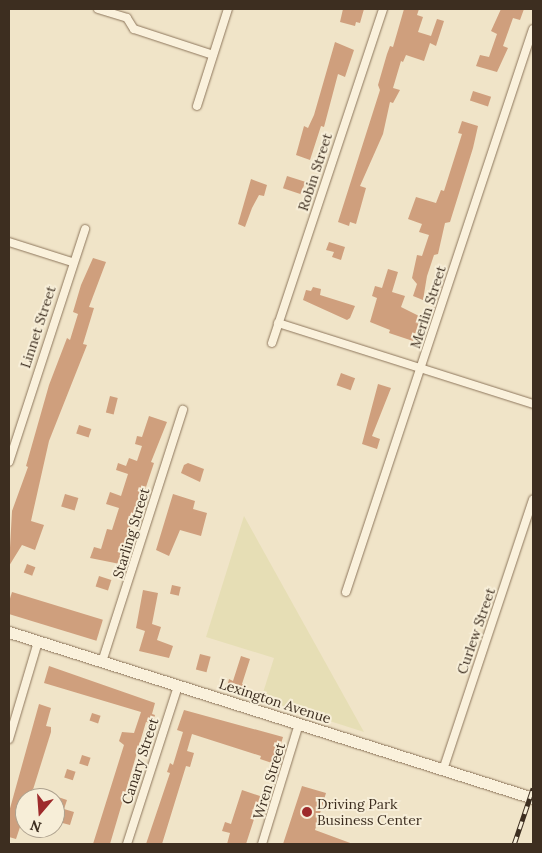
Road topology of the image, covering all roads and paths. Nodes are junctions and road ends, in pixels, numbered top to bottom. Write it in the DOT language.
graph roads {
  1 [pos="98,9"];
  2 [pos="228,9"];
  3 [pos="383,9"];
  4 [pos="533,29"];
  5 [pos="213,55"];
  6 [pos="197,106"];
  7 [pos="85,229"];
  8 [pos="9,242"];
  9 [pos="72,262"];
  10 [pos="278,323"];
  11 [pos="272,343"];
  12 [pos="420,369"];
  13 [pos="533,404"];
  14 [pos="183,410"];
  15 [pos="9,462"];
  16 [pos="533,500"];
  17 [pos="346,592"];
  18 [pos="9,632"];
  19 [pos="38,642"];
  20 [pos="102,662"];
  21 [pos="178,686"];
  22 [pos="299,724"];
  23 [pos="9,739"];
  24 [pos="443,770"];
  25 [pos="533,798"];
  26 [pos="127,844"];
  27 [pos="262,844"];
  1 -- 5 [label="street"];
  2 -- 5 [label="street"];
  3 -- 10 [label="street, Robin Street"];
  4 -- 12 [label="street, Merlin Street"];
  5 -- 6 [label="street"];
  7 -- 9 [label="street, Linnet Street"];
  8 -- 9 [label="street"];
  9 -- 15 [label="street, Linnet Street"];
  10 -- 11 [label="street, Robin Street"];
  10 -- 12 [label="street"];
  12 -- 13 [label="street"];
  12 -- 17 [label="street, Merlin Street"];
  14 -- 20 [label="street, Starling Street"];
  16 -- 24 [label="street, Curlew Street"];
  18 -- 19 [label="main road, Lexington Avenue"];
  19 -- 20 [label="main road, Lexington Avenue"];
  19 -- 23 [label="street"];
  20 -- 21 [label="main road, Lexington Avenue"];
  21 -- 22 [label="main road, Lexington Avenue"];
  21 -- 26 [label="street, Canary Street"];
  22 -- 24 [label="main road, Lexington Avenue"];
  22 -- 27 [label="street, Wren Street"];
  24 -- 25 [label="main road, Lexington Avenue"];
}
